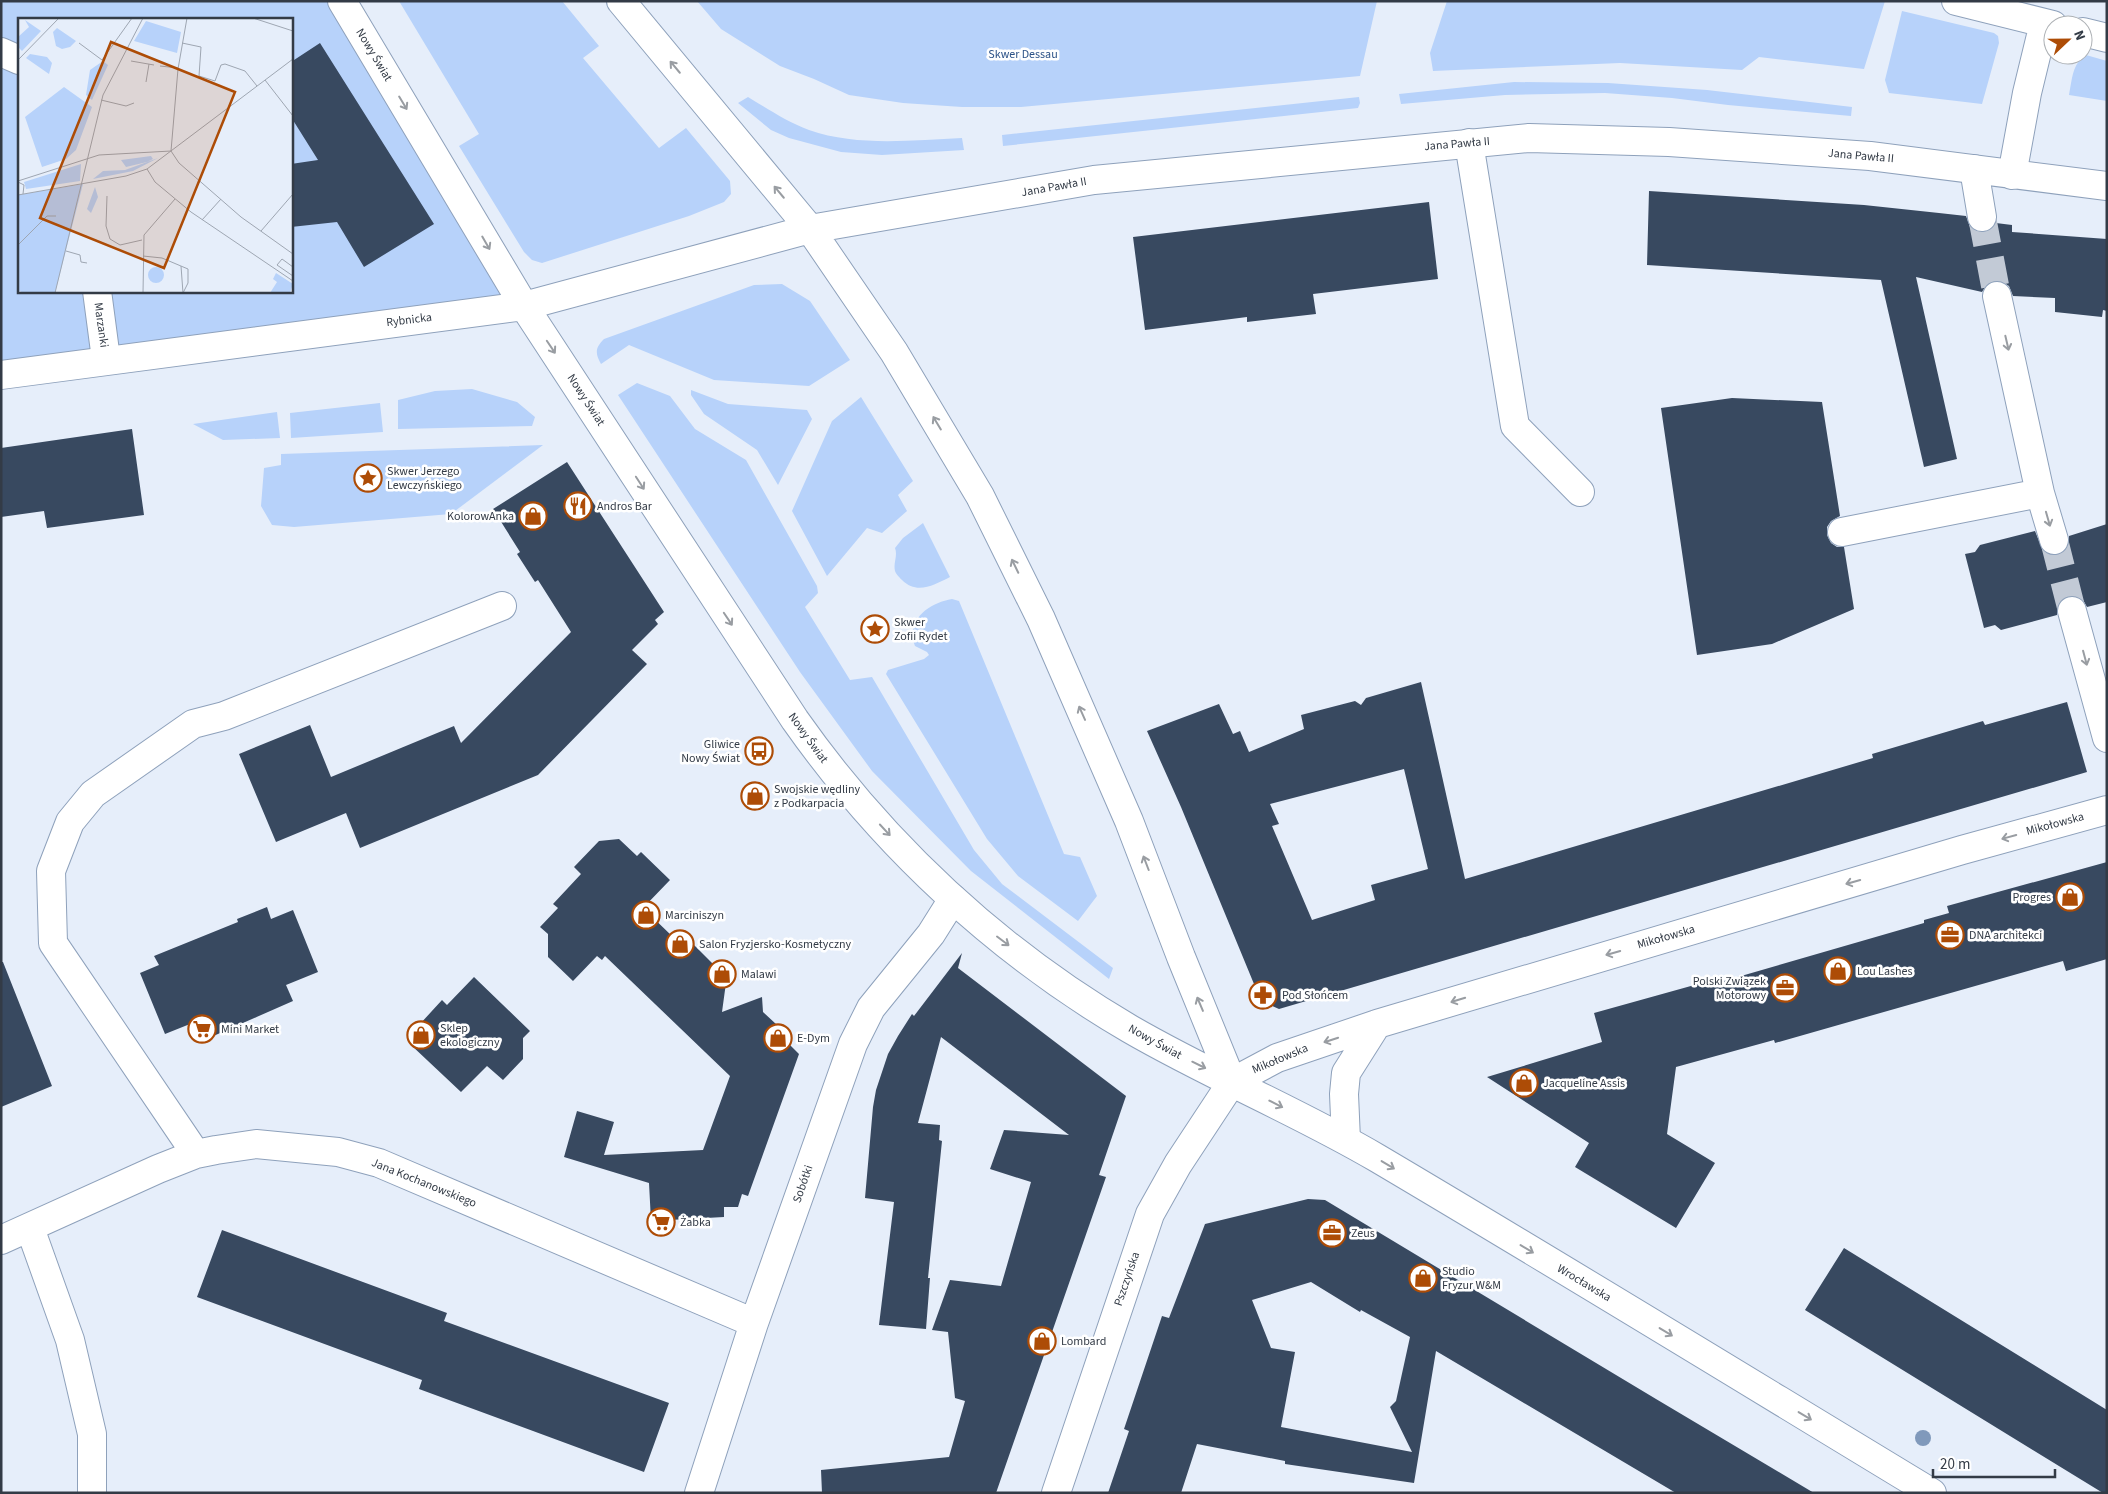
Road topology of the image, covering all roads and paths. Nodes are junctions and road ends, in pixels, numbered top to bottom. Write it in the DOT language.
graph roads {
  1 [pos="342,1"];
  2 [pos="621,1"];
  3 [pos="1956,1"];
  4 [pos="2043,23"];
  5 [pos="2093,34"];
  6 [pos="2107,38"];
  7 [pos="2043,40"];
  8 [pos="1,52"];
  9 [pos="18,60"];
  10 [pos="1469,143"];
  11 [pos="1974,169"];
  12 [pos="2012,175"];
  13 [pos="2107,186"];
  14 [pos="1982,217"];
  15 [pos="810,229"];
  16 [pos="97,292"];
  17 [pos="1997,296"];
  18 [pos="524,306"];
  19 [pos="106,359"];
  20 [pos="1,375"];
  21 [pos="1580,492"];
  22 [pos="2040,493"];
  23 [pos="1842,532"];
  24 [pos="2054,540"];
  25 [pos="502,606"];
  26 [pos="2072,611"];
  27 [pos="2107,738"];
  28 [pos="2107,810"];
  29 [pos="953,899"];
  30 [pos="1377,1024"];
  31 [pos="1232,1082"];
  32 [pos="1346,1140"];
  33 [pos="196,1154"];
  34 [pos="30,1228"];
  35 [pos="1,1240"];
  36 [pos="754,1323"];
  37 [pos="92,1493"];
  38 [pos="699,1493"];
  39 [pos="1056,1493"];
  40 [pos="1932,1493"];
  1 -- 18 [label="main road, Nowy Świat, one-way"];
  15 -- 2 [label="main road, one-way"];
  3 -- 4 [label="main road"];
  5 -- 6 [label="main road"];
  7 -- 12 [label="main road"];
  8 -- 9 [label="main road"];
  10 -- 11 [label="main road, Jana Pawła II"];
  10 -- 15 [label="main road, Jana Pawła II"];
  10 -- 21 [label="main road"];
  11 -- 12 [label="main road, Jana Pawła II"];
  11 -- 14 [label="main road"];
  12 -- 13 [label="main road, Jana Pawła II"];
  15 -- 18 [label="main road, Rybnicka"];
  31 -- 15 [label="main road, one-way"];
  16 -- 19 [label="main road, Marzanki"];
  17 -- 22 [label="main road, one-way"];
  18 -- 19 [label="main road, Rybnicka"];
  18 -- 29 [label="main road, Nowy Świat, one-way"];
  19 -- 20 [label="main road, Rybnicka"];
  22 -- 23 [label="main road"];
  22 -- 24 [label="main road, one-way"];
  25 -- 33 [label="main road"];
  26 -- 27 [label="main road, one-way"];
  28 -- 30 [label="main road, Mikołowska, one-way"];
  29 -- 31 [label="main road, Nowy Świat, one-way"];
  29 -- 36 [label="main road, Sobótki"];
  30 -- 31 [label="main road, Mikołowska, one-way"];
  30 -- 32 [label="main road"];
  31 -- 32 [label="main road, Wrocławska, one-way"];
  31 -- 39 [label="main road, Pszczyńska"];
  32 -- 40 [label="main road, Wrocławska, one-way"];
  33 -- 34 [label="main road, Jana Kochanowskiego"];
  33 -- 36 [label="main road, Jana Kochanowskiego"];
  34 -- 35 [label="main road, Jana Kochanowskiego"];
  34 -- 37 [label="main road"];
  36 -- 38 [label="main road, Sobótki"];
}
